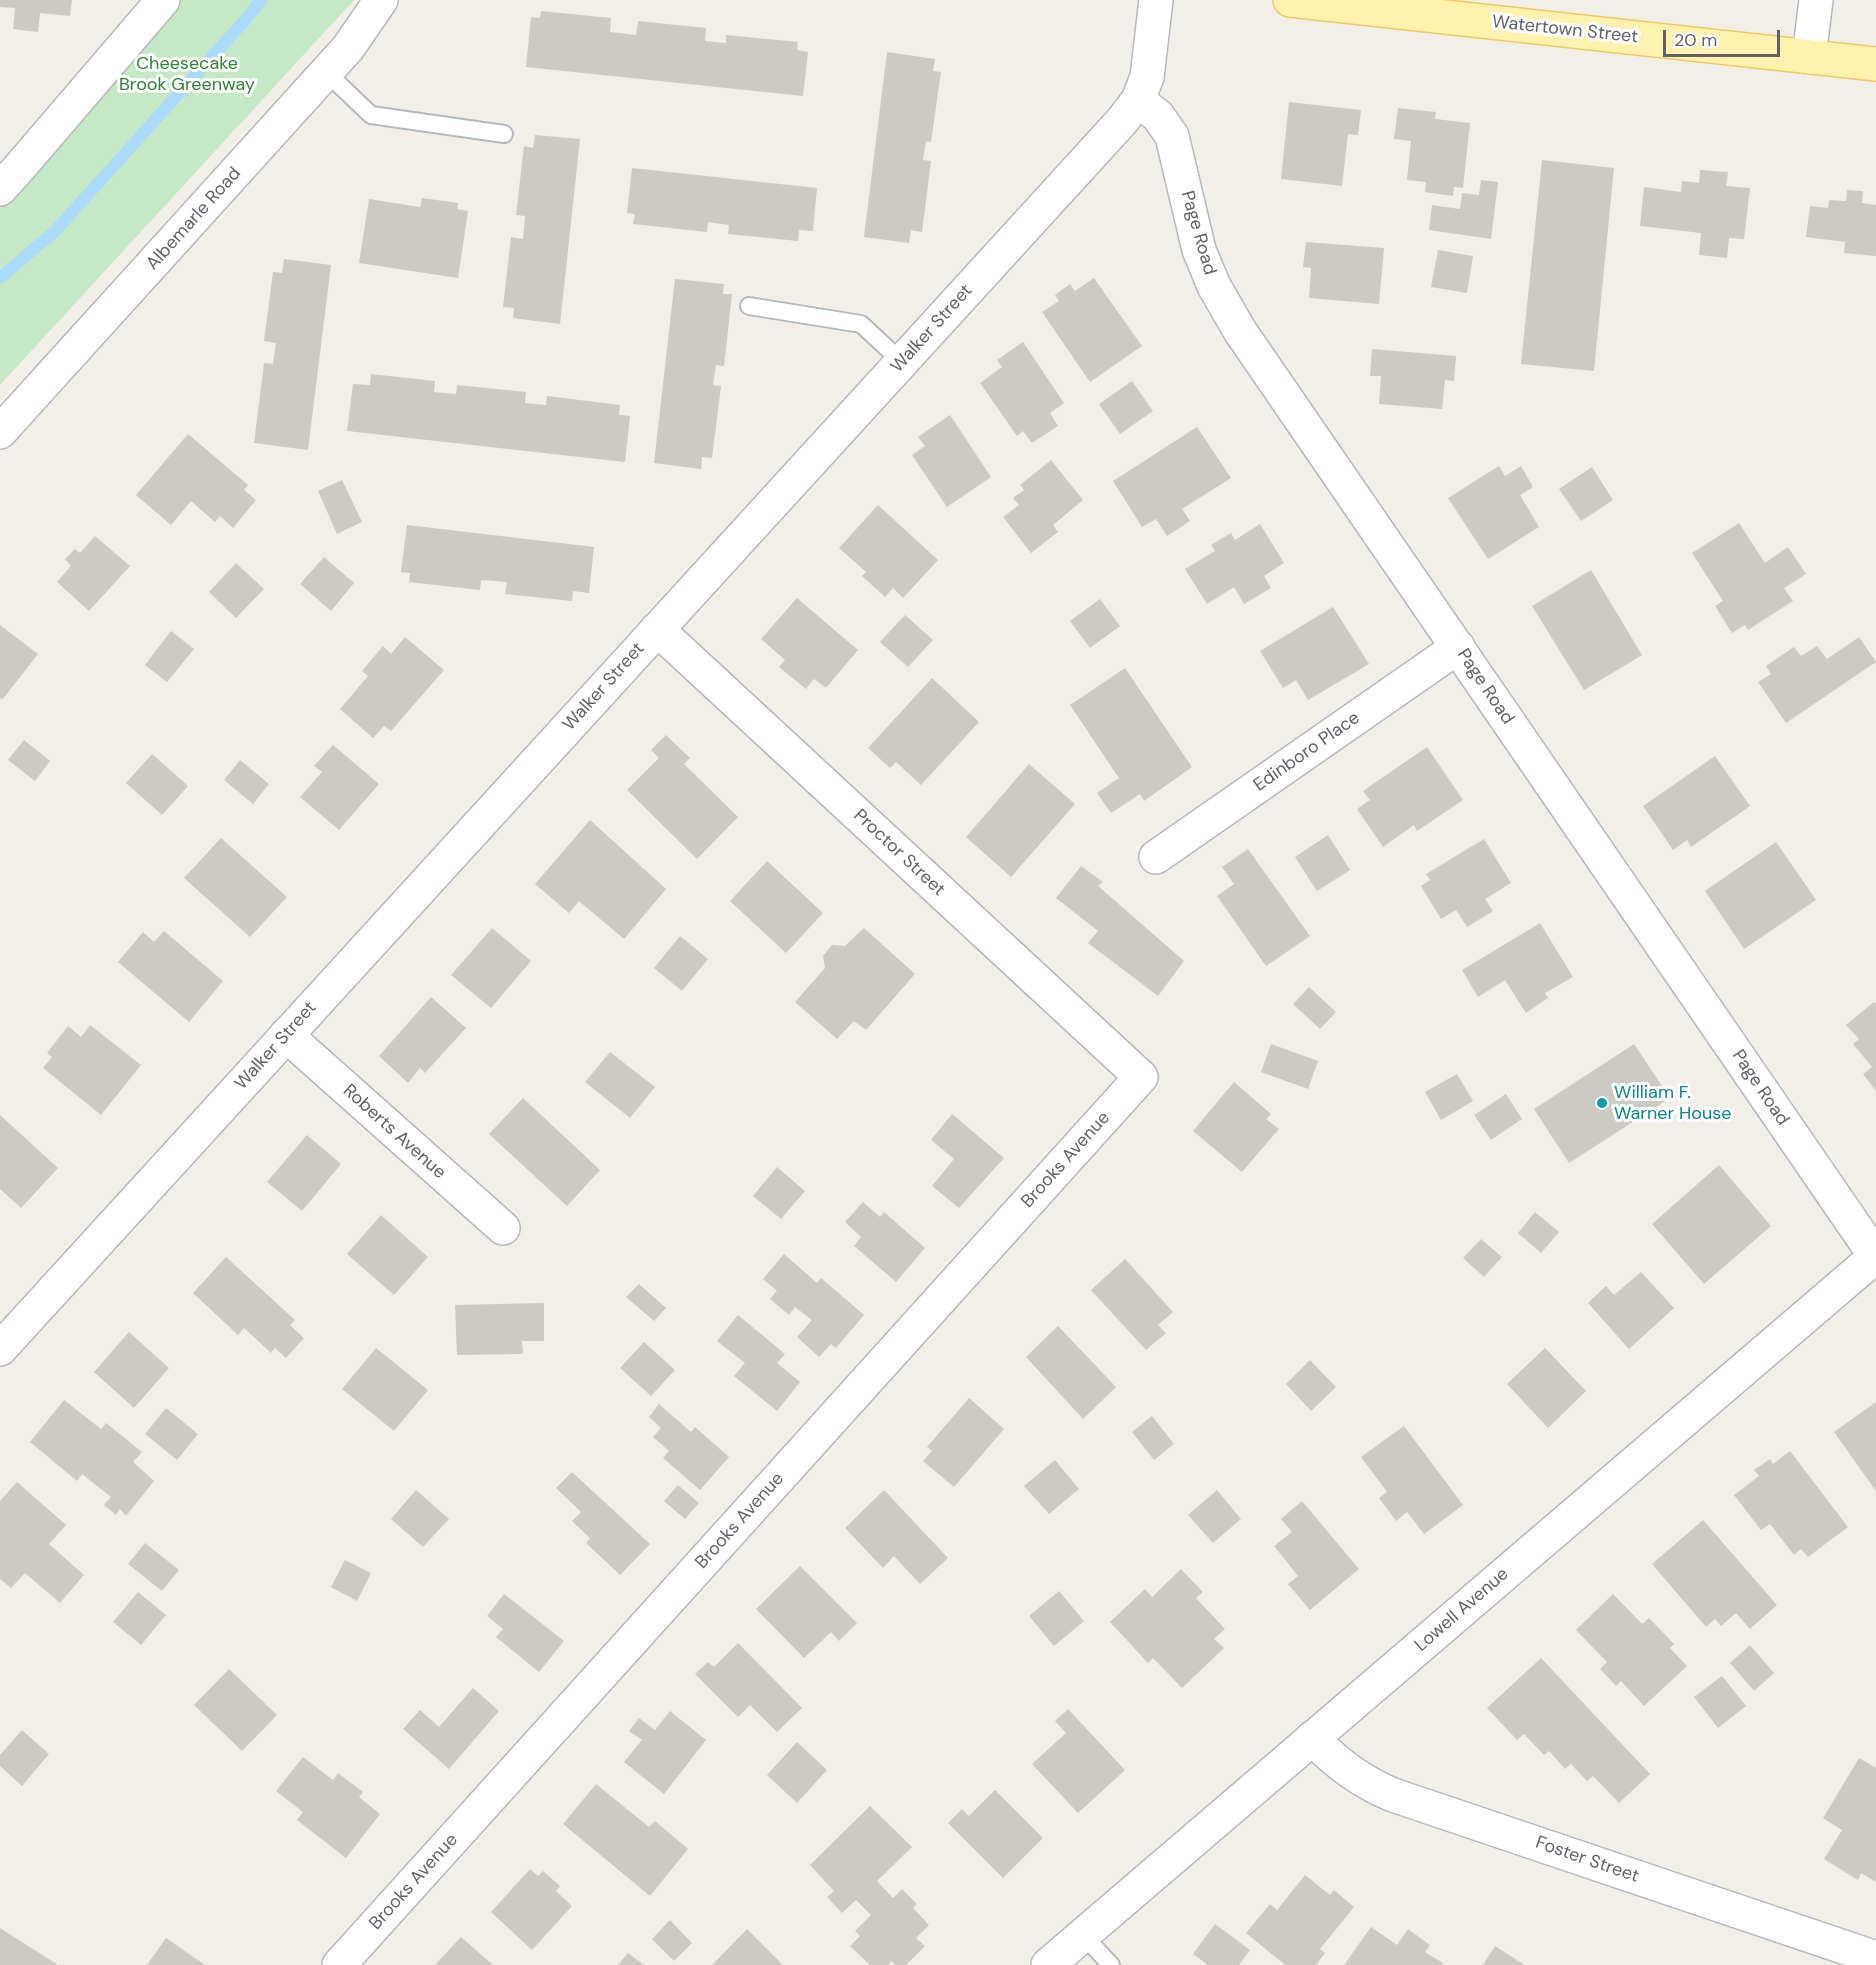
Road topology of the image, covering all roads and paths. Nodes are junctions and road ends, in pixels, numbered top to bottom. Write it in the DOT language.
graph roads {
  1 [pos="163,0"];
  2 [pos="381,0"];
  3 [pos="1156,0"];
  4 [pos="1290,0"];
  5 [pos="1816,0"];
  6 [pos="1809,57"];
  7 [pos="1876,64"];
  8 [pos="327,73"];
  9 [pos="1138,100"];
  10 [pos="504,134"];
  11 [pos="0,189"];
  12 [pos="749,306"];
  13 [pos="902,362"];
  14 [pos="0,432"];
  15 [pos="657,629"];
  16 [pos="1458,647"];
  17 [pos="1156,857"];
  18 [pos="286,1035"];
  19 [pos="1141,1077"];
  20 [pos="503,1228"];
  21 [pos="1876,1256"];
  22 [pos="0,1349"];
  23 [pos="1312,1738"];
  24 [pos="1083,1935"];
  25 [pos="1876,1958"];
  26 [pos="339,1965"];
  27 [pos="1048,1965"];
  28 [pos="1111,1965"];
  1 -- 11 [label="street"];
  2 -- 8 [label="street, Albemarle Road"];
  3 -- 9 [label="street, Walker Street"];
  4 -- 6 [label="main road, Watertown Street"];
  5 -- 6 [label="street"];
  6 -- 7 [label="main road, Watertown Street"];
  8 -- 10 [label="lane"];
  8 -- 14 [label="street, Albemarle Road"];
  9 -- 13 [label="street, Walker Street"];
  9 -- 16 [label="street, Page Road"];
  12 -- 13 [label="lane"];
  13 -- 15 [label="street, Walker Street"];
  15 -- 18 [label="street, Walker Street"];
  15 -- 19 [label="street, Proctor Street"];
  16 -- 17 [label="street, Edinboro Place"];
  16 -- 21 [label="street, Page Road"];
  18 -- 20 [label="street, Roberts Avenue"];
  18 -- 22 [label="street, Walker Street"];
  19 -- 26 [label="street, Brooks Avenue"];
  21 -- 23 [label="street, Lowell Avenue"];
  23 -- 24 [label="street, Lowell Avenue"];
  23 -- 25 [label="street, Foster Street"];
  24 -- 27 [label="street, Lowell Avenue"];
  24 -- 28 [label="lane"];
}
